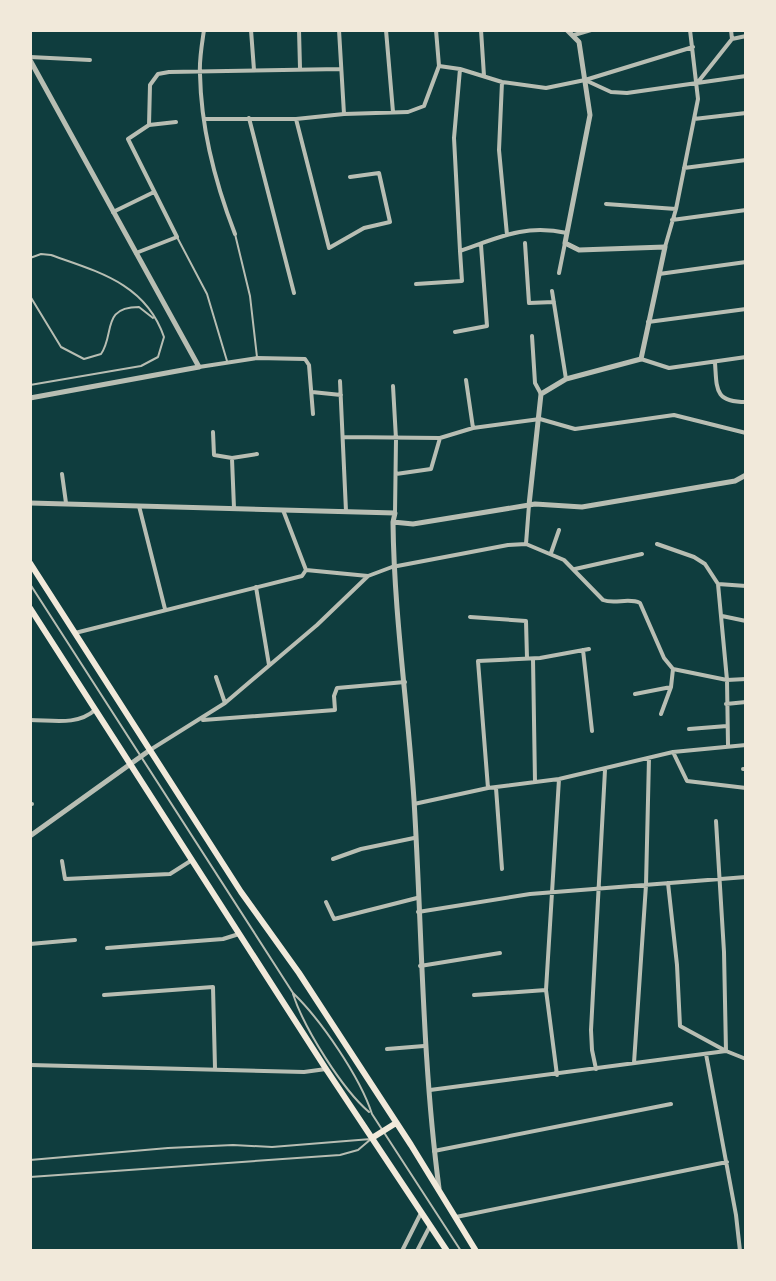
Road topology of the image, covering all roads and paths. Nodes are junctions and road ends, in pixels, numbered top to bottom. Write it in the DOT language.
graph roads {
  1 [pos="204,30"];
  2 [pos="251,30"];
  3 [pos="299,30"];
  4 [pos="339,30"];
  5 [pos="386,30"];
  6 [pos="436,30"];
  7 [pos="481,30"];
  8 [pos="567,30"];
  9 [pos="591,30"];
  10 [pos="690,30"];
  11 [pos="731,30"];
  12 [pos="574,35"];
  13 [pos="746,36"];
  14 [pos="732,39"];
  15 [pos="693,47"];
  16 [pos="30,59"];
  17 [pos="90,60"];
  18 [pos="439,66"];
  19 [pos="300,68"];
  20 [pos="341,69"];
  21 [pos="460,69"];
  22 [pos="254,70"];
  23 [pos="199,72"];
  24 [pos="484,76"];
  25 [pos="746,76"];
  26 [pos="585,80"];
  27 [pos="502,82"];
  28 [pos="698,82"];
  29 [pos="393,112"];
  30 [pos="746,113"];
  31 [pos="344,114"];
  32 [pos="249,117"];
  33 [pos="204,119"];
  34 [pos="296,119"];
  35 [pos="694,119"];
  36 [pos="176,122"];
  37 [pos="149,125"];
  38 [pos="746,160"];
  39 [pos="684,168"];
  40 [pos="350,177"];
  41 [pos="154,192"];
  42 [pos="606,204"];
  43 [pos="676,209"];
  44 [pos="746,210"];
  45 [pos="113,212"];
  46 [pos="672,220"];
  47 [pos="567,233"];
  48 [pos="235,234"];
  49 [pos="507,235"];
  50 [pos="177,237"];
  51 [pos="525,243"];
  52 [pos="565,243"];
  53 [pos="481,244"];
  54 [pos="665,247"];
  55 [pos="460,251"];
  56 [pos="136,253"];
  57 [pos="30,258"];
  58 [pos="746,262"];
  59 [pos="559,273"];
  60 [pos="659,274"];
  61 [pos="416,284"];
  62 [pos="552,291"];
  63 [pos="294,293"];
  64 [pos="30,296"];
  65 [pos="554,302"];
  66 [pos="746,309"];
  67 [pos="157,322"];
  68 [pos="648,322"];
  69 [pos="455,332"];
  70 [pos="532,336"];
  71 [pos="746,357"];
  72 [pos="257,358"];
  73 [pos="641,359"];
  74 [pos="227,362"];
  75 [pos="715,362"];
  76 [pos="199,367"];
  77 [pos="566,379"];
  78 [pos="466,380"];
  79 [pos="340,381"];
  80 [pos="30,385"];
  81 [pos="393,386"];
  82 [pos="312,392"];
  83 [pos="541,394"];
  84 [pos="341,395"];
  85 [pos="30,398"];
  86 [pos="746,402"];
  87 [pos="313,414"];
  88 [pos="540,419"];
  89 [pos="473,428"];
  90 [pos="213,432"];
  91 [pos="746,433"];
  92 [pos="343,437"];
  93 [pos="440,438"];
  94 [pos="396,439"];
  95 [pos="257,454"];
  96 [pos="232,458"];
  97 [pos="62,474"];
  98 [pos="396,474"];
  99 [pos="746,475"];
  100 [pos="30,503"];
  101 [pos="66,504"];
  102 [pos="529,505"];
  103 [pos="139,506"];
  104 [pos="234,508"];
  105 [pos="283,510"];
  106 [pos="346,511"];
  107 [pos="395,513"];
  108 [pos="393,522"];
  109 [pos="559,530"];
  110 [pos="526,544"];
  111 [pos="657,544"];
  112 [pos="551,553"];
  113 [pos="642,554"];
  114 [pos="30,563"];
  115 [pos="392,567"];
  116 [pos="575,569"];
  117 [pos="306,570"];
  118 [pos="368,576"];
  119 [pos="30,584"];
  120 [pos="718,584"];
  121 [pos="746,586"];
  122 [pos="256,587"];
  123 [pos="30,608"];
  124 [pos="165,609"];
  125 [pos="722,616"];
  126 [pos="470,617"];
  127 [pos="746,621"];
  128 [pos="75,633"];
  129 [pos="527,659"];
  130 [pos="533,659"];
  131 [pos="269,665"];
  132 [pos="673,669"];
  133 [pos="216,677"];
  134 [pos="746,679"];
  135 [pos="727,680"];
  136 [pos="405,682"];
  137 [pos="671,687"];
  138 [pos="635,694"];
  139 [pos="746,702"];
  140 [pos="225,703"];
  141 [pos="726,704"];
  142 [pos="95,710"];
  143 [pos="661,714"];
  144 [pos="30,720"];
  145 [pos="200,720"];
  146 [pos="727,726"];
  147 [pos="689,729"];
  148 [pos="592,731"];
  149 [pos="746,745"];
  150 [pos="727,746"];
  151 [pos="150,750"];
  152 [pos="673,752"];
  153 [pos="649,758"];
  154 [pos="131,766"];
  155 [pos="605,770"];
  156 [pos="559,779"];
  157 [pos="535,782"];
  158 [pos="488,788"];
  159 [pos="496,788"];
  160 [pos="746,788"];
  161 [pos="414,804"];
  162 [pos="716,821"];
  163 [pos="30,836"];
  164 [pos="414,838"];
  165 [pos="333,859"];
  166 [pos="192,860"];
  167 [pos="62,861"];
  168 [pos="502,869"];
  169 [pos="746,877"];
  170 [pos="720,878"];
  171 [pos="668,883"];
  172 [pos="646,885"];
  173 [pos="599,889"];
  174 [pos="553,892"];
  175 [pos="417,898"];
  176 [pos="326,902"];
  177 [pos="418,912"];
  178 [pos="240,934"];
  179 [pos="75,940"];
  180 [pos="30,944"];
  181 [pos="107,948"];
  182 [pos="500,953"];
  183 [pos="420,966"];
  184 [pos="546,990"];
  185 [pos="293,993"];
  186 [pos="104,995"];
  187 [pos="474,995"];
  188 [pos="424,1046"];
  189 [pos="387,1049"];
  190 [pos="726,1051"];
  191 [pos="706,1054"];
  192 [pos="746,1059"];
  193 [pos="634,1063"];
  194 [pos="30,1065"];
  195 [pos="215,1068"];
  196 [pos="326,1069"];
  197 [pos="596,1069"];
  198 [pos="557,1075"];
  199 [pos="427,1090"];
  200 [pos="671,1104"];
  201 [pos="372,1114"];
  202 [pos="396,1123"];
  203 [pos="372,1138"];
  204 [pos="434,1151"];
  205 [pos="30,1160"];
  206 [pos="727,1162"];
  207 [pos="30,1177"];
  208 [pos="440,1193"];
  209 [pos="421,1213"];
  210 [pos="454,1217"];
  211 [pos="430,1226"];
  212 [pos="402,1251"];
  213 [pos="417,1251"];
  214 [pos="447,1251"];
  215 [pos="461,1251"];
  216 [pos="476,1251"];
  217 [pos="740,1251"];
  1 -- 23 [label="street"];
  2 -- 22 [label="street"];
  3 -- 19 [label="street"];
  4 -- 20 [label="street"];
  5 -- 29 [label="street"];
  6 -- 18 [label="street"];
  7 -- 24 [label="street"];
  8 -- 12 [label="street"];
  9 -- 12 [label="street"];
  10 -- 15 [label="street"];
  11 -- 14 [label="street"];
  12 -- 26 [label="street"];
  13 -- 14 [label="street"];
  14 -- 28 [label="street"];
  15 -- 26 [label="street"];
  15 -- 28 [label="street"];
  16 -- 17 [label="street"];
  16 -- 45 [label="street"];
  18 -- 21 [label="street"];
  18 -- 29 [label="street"];
  19 -- 20 [label="street"];
  19 -- 22 [label="street"];
  20 -- 31 [label="street"];
  21 -- 24 [label="street"];
  21 -- 55 [label="street"];
  22 -- 23 [label="street"];
  23 -- 33 [label="street"];
  23 -- 37 [label="street"];
  24 -- 27 [label="street"];
  25 -- 28 [label="street"];
  26 -- 27 [label="street"];
  26 -- 28 [label="street"];
  26 -- 47 [label="street"];
  27 -- 49 [label="street"];
  28 -- 35 [label="street"];
  29 -- 31 [label="street"];
  30 -- 35 [label="street"];
  31 -- 34 [label="street"];
  32 -- 33 [label="street"];
  32 -- 34 [label="street"];
  32 -- 63 [label="street"];
  33 -- 48 [label="street"];
  34 -- 40 [label="street"];
  35 -- 39 [label="street"];
  36 -- 37 [label="street"];
  37 -- 41 [label="street"];
  38 -- 39 [label="street"];
  39 -- 43 [label="street"];
  41 -- 45 [label="street"];
  41 -- 50 [label="street"];
  42 -- 43 [label="street"];
  43 -- 46 [label="street"];
  44 -- 46 [label="street"];
  45 -- 56 [label="street"];
  46 -- 54 [label="street"];
  47 -- 49 [label="street"];
  47 -- 52 [label="street"];
  48 -- 72 [label="lane"];
  49 -- 53 [label="street"];
  50 -- 56 [label="street"];
  50 -- 74 [label="lane"];
  51 -- 65 [label="street"];
  52 -- 54 [label="street"];
  52 -- 59 [label="street"];
  53 -- 55 [label="street"];
  53 -- 69 [label="street"];
  54 -- 60 [label="street"];
  55 -- 61 [label="street"];
  56 -- 76 [label="street"];
  57 -- 67 [label="lane"];
  58 -- 60 [label="street"];
  60 -- 68 [label="street"];
  62 -- 65 [label="street"];
  64 -- 67 [label="lane"];
  65 -- 77 [label="street"];
  66 -- 68 [label="street"];
  67 -- 80 [label="lane"];
  68 -- 73 [label="street"];
  70 -- 83 [label="street"];
  71 -- 75 [label="street"];
  72 -- 74 [label="street"];
  72 -- 82 [label="street"];
  73 -- 75 [label="street"];
  73 -- 77 [label="street"];
  74 -- 76 [label="street"];
  75 -- 86 [label="street"];
  76 -- 85 [label="street"];
  77 -- 83 [label="street"];
  78 -- 89 [label="street"];
  79 -- 84 [label="street"];
  81 -- 94 [label="street"];
  82 -- 84 [label="street"];
  82 -- 87 [label="street"];
  83 -- 88 [label="street"];
  84 -- 92 [label="street"];
  88 -- 89 [label="street"];
  88 -- 91 [label="street"];
  88 -- 102 [label="street"];
  89 -- 93 [label="street"];
  90 -- 96 [label="street"];
  92 -- 94 [label="street"];
  92 -- 106 [label="street"];
  93 -- 94 [label="street"];
  93 -- 98 [label="street"];
  94 -- 98 [label="street"];
  95 -- 96 [label="street"];
  96 -- 104 [label="street"];
  97 -- 101 [label="street"];
  98 -- 107 [label="street"];
  99 -- 102 [label="street"];
  100 -- 101 [label="street"];
  101 -- 103 [label="street"];
  102 -- 108 [label="street"];
  102 -- 110 [label="street"];
  103 -- 104 [label="street"];
  103 -- 124 [label="street"];
  104 -- 105 [label="street"];
  105 -- 106 [label="street"];
  105 -- 117 [label="street"];
  106 -- 107 [label="street"];
  107 -- 108 [label="street"];
  108 -- 115 [label="street"];
  109 -- 112 [label="street"];
  110 -- 112 [label="street"];
  110 -- 115 [label="street"];
  111 -- 120 [label="street"];
  112 -- 116 [label="street"];
  113 -- 116 [label="street"];
  114 -- 128 [label="main road"];
  115 -- 118 [label="street"];
  115 -- 136 [label="street"];
  116 -- 132 [label="street"];
  117 -- 118 [label="street"];
  117 -- 122 [label="street"];
  118 -- 131 [label="street"];
  119 -- 185 [label="lane"];
  120 -- 121 [label="street"];
  120 -- 125 [label="street"];
  122 -- 124 [label="street"];
  122 -- 131 [label="street"];
  123 -- 142 [label="main road"];
  124 -- 128 [label="street"];
  125 -- 127 [label="street"];
  125 -- 135 [label="street"];
  126 -- 129 [label="street"];
  128 -- 151 [label="main road"];
  129 -- 130 [label="street"];
  129 -- 158 [label="street"];
  130 -- 148 [label="street"];
  130 -- 157 [label="street"];
  131 -- 140 [label="street"];
  132 -- 135 [label="street"];
  132 -- 137 [label="street"];
  133 -- 140 [label="street"];
  134 -- 135 [label="street"];
  135 -- 141 [label="street"];
  136 -- 145 [label="street"];
  136 -- 161 [label="street"];
  137 -- 138 [label="street"];
  137 -- 143 [label="street"];
  139 -- 141 [label="street"];
  140 -- 145 [label="street"];
  141 -- 146 [label="street"];
  142 -- 144 [label="street"];
  142 -- 154 [label="main road"];
  145 -- 151 [label="street"];
  146 -- 147 [label="street"];
  146 -- 150 [label="street"];
  149 -- 150 [label="street"];
  150 -- 152 [label="street"];
  151 -- 154 [label="street"];
  151 -- 202 [label="main road"];
  152 -- 153 [label="street"];
  152 -- 160 [label="street"];
  153 -- 155 [label="street"];
  153 -- 172 [label="street"];
  154 -- 163 [label="street"];
  154 -- 166 [label="main road"];
  155 -- 156 [label="street"];
  155 -- 173 [label="street"];
  156 -- 157 [label="street"];
  156 -- 174 [label="street"];
  157 -- 159 [label="street"];
  158 -- 159 [label="street"];
  158 -- 161 [label="street"];
  159 -- 168 [label="street"];
  161 -- 164 [label="street"];
  162 -- 170 [label="street"];
  164 -- 165 [label="street"];
  164 -- 175 [label="street"];
  166 -- 167 [label="street"];
  166 -- 178 [label="main road"];
  169 -- 170 [label="street"];
  170 -- 171 [label="street"];
  170 -- 190 [label="street"];
  171 -- 172 [label="street"];
  171 -- 190 [label="street"];
  172 -- 173 [label="street"];
  172 -- 193 [label="street"];
  173 -- 174 [label="street"];
  173 -- 197 [label="street"];
  174 -- 177 [label="street"];
  174 -- 184 [label="street"];
  175 -- 176 [label="street"];
  175 -- 177 [label="street"];
  177 -- 183 [label="street"];
  178 -- 181 [label="street"];
  178 -- 196 [label="main road"];
  179 -- 180 [label="street"];
  182 -- 183 [label="street"];
  183 -- 188 [label="street"];
  184 -- 187 [label="street"];
  184 -- 198 [label="street"];
  185 -- 201 [label="lane"];
  185 -- 201 [label="lane"];
  186 -- 195 [label="street"];
  188 -- 189 [label="street"];
  188 -- 199 [label="street"];
  190 -- 191 [label="street"];
  190 -- 192 [label="street"];
  191 -- 193 [label="street"];
  191 -- 206 [label="street"];
  193 -- 197 [label="street"];
  194 -- 195 [label="street"];
  195 -- 196 [label="street"];
  196 -- 203 [label="main road"];
  197 -- 198 [label="street"];
  198 -- 199 [label="street"];
  199 -- 204 [label="street"];
  200 -- 204 [label="street"];
  201 -- 215 [label="lane"];
  202 -- 203 [label="main road"];
  202 -- 208 [label="main road"];
  203 -- 205 [label="lane"];
  203 -- 207 [label="lane"];
  203 -- 209 [label="main road"];
  204 -- 208 [label="street"];
  206 -- 210 [label="street"];
  206 -- 217 [label="street"];
  208 -- 210 [label="main road"];
  209 -- 211 [label="main road"];
  209 -- 212 [label="street"];
  210 -- 216 [label="main road"];
  211 -- 213 [label="street"];
  211 -- 214 [label="main road"];
}
